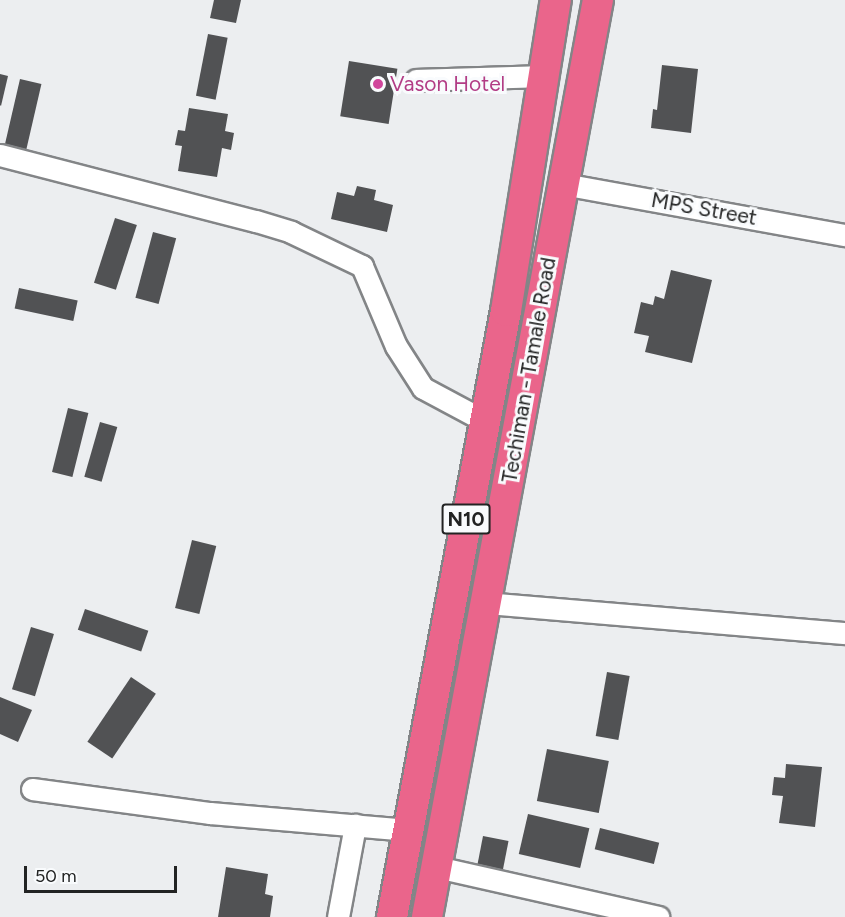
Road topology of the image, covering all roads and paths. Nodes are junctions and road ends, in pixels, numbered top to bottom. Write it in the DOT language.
graph roads {
  1 [pos="556,0"];
  2 [pos="598,0"];
  3 [pos="543,76"];
  4 [pos="416,80"];
  5 [pos="0,155"];
  6 [pos="563,184"];
  7 [pos="845,235"];
  8 [pos="483,420"];
  9 [pos="486,603"];
  10 [pos="845,633"];
  11 [pos="32,789"];
  12 [pos="355,825"];
  13 [pos="408,830"];
  14 [pos="437,867"];
  15 [pos="338,917"];
  16 [pos="392,917"];
  17 [pos="427,917"];
  18 [pos="658,917"];
  1 -- 3 [label="highway, Techiman - Tamale Road / N10"];
  2 -- 6 [label="highway, Techiman - Tamale Road / N10"];
  3 -- 4 [label="street"];
  3 -- 8 [label="highway, Techiman - Tamale Road / N10"];
  5 -- 8 [label="street"];
  6 -- 7 [label="street, MPS Street"];
  6 -- 9 [label="highway, Techiman - Tamale Road / N10"];
  8 -- 13 [label="highway, Techiman - Tamale Road / N10"];
  9 -- 10 [label="street"];
  9 -- 14 [label="highway, Techiman - Tamale Road / N10"];
  11 -- 12 [label="street"];
  12 -- 13 [label="street"];
  12 -- 15 [label="street"];
  13 -- 16 [label="highway, Techiman - Tamale Road / N10"];
  14 -- 17 [label="highway, Techiman - Tamale Road / N10"];
  14 -- 18 [label="street"];
}
